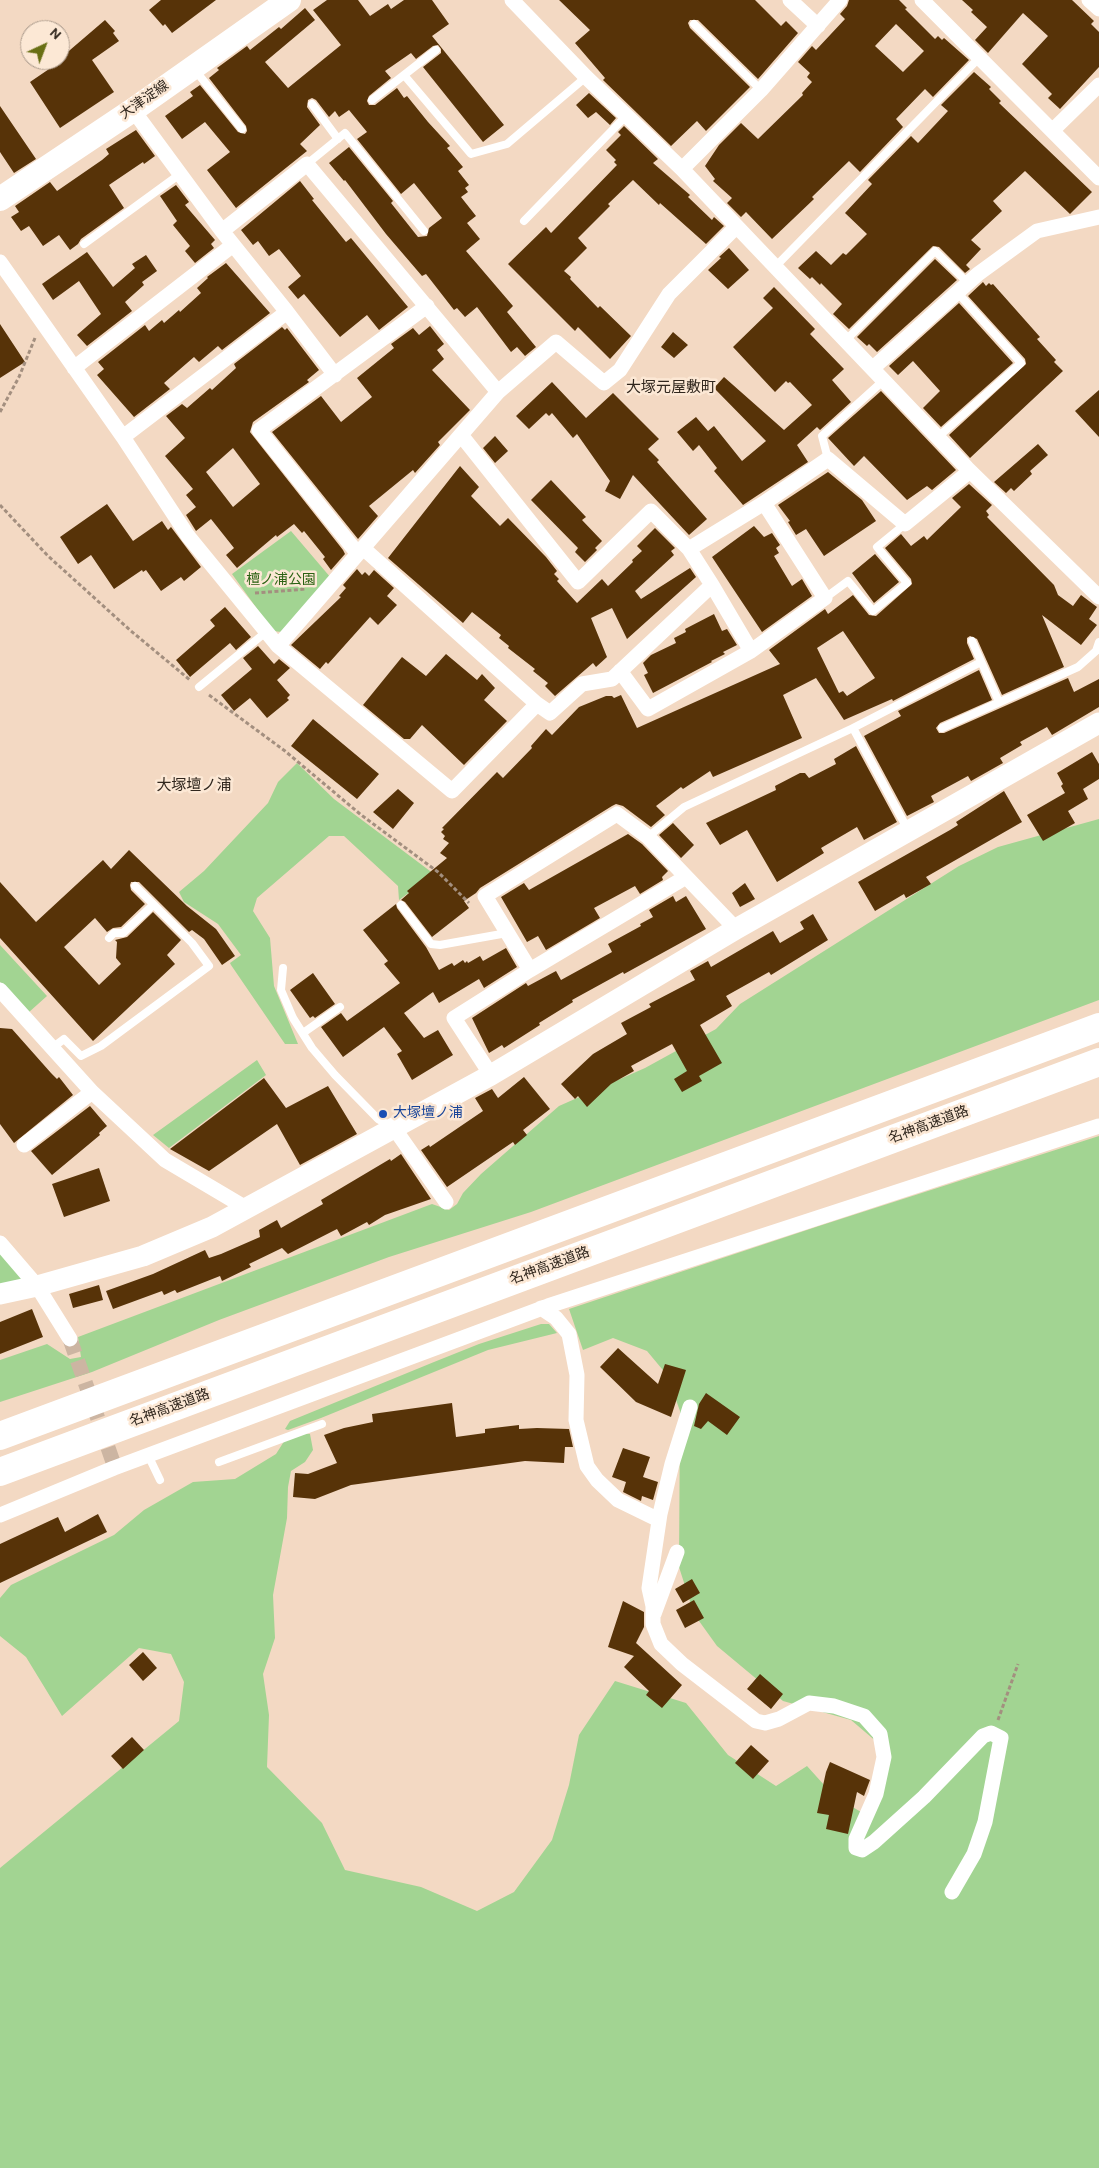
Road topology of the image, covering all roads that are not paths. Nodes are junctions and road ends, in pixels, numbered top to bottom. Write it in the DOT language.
graph roads {
  1 [pos="289,0"];
  2 [pos="512,0"];
  3 [pos="790,0"];
  4 [pos="840,0"];
  5 [pos="922,0"];
  6 [pos="1089,0"];
  7 [pos="1099,8"];
  8 [pos="694,24"];
  9 [pos="818,26"];
  10 [pos="436,50"];
  11 [pos="979,58"];
  12 [pos="193,67"];
  13 [pos="404,75"];
  14 [pos="586,77"];
  15 [pos="1099,84"];
  16 [pos="761,90"];
  17 [pos="372,100"];
  18 [pos="312,104"];
  19 [pos="133,110"];
  20 [pos="626,116"];
  21 [pos="242,129"];
  22 [pos="1053,130"];
  23 [pos="338,139"];
  24 [pos="307,164"];
  25 [pos="682,169"];
  26 [pos="180,174"];
  27 [pos="1099,178"];
  28 [pos="0,199"];
  29 [pos="1099,217"];
  30 [pos="524,221"];
  31 [pos="736,227"];
  32 [pos="222,231"];
  33 [pos="424,231"];
  34 [pos="84,244"];
  35 [pos="234,245"];
  36 [pos="0,262"];
  37 [pos="775,267"];
  38 [pos="963,288"];
  39 [pos="427,306"];
  40 [pos="287,312"];
  41 [pos="846,340"];
  42 [pos="74,368"];
  43 [pos="872,368"];
  44 [pos="335,374"];
  45 [pos="884,380"];
  46 [pos="498,392"];
  47 [pos="461,435"];
  48 [pos="123,437"];
  49 [pos="938,437"];
  50 [pos="828,459"];
  51 [pos="970,470"];
  52 [pos="764,503"];
  53 [pos="905,524"];
  54 [pos="689,549"];
  55 [pos="360,551"];
  56 [pos="712,585"];
  57 [pos="1097,593"];
  58 [pos="825,598"];
  59 [pos="266,632"];
  60 [pos="972,641"];
  61 [pos="1099,642"];
  62 [pos="278,646"];
  63 [pos="751,651"];
  64 [pos="981,662"];
  65 [pos="620,671"];
  66 [pos="199,687"];
  67 [pos="998,702"];
  68 [pos="537,704"];
  69 [pos="1099,723"];
  70 [pos="853,728"];
  71 [pos="942,728"];
  72 [pos="909,832"];
  73 [pos="648,838"];
  74 [pos="686,877"];
  75 [pos="135,886"];
  76 [pos="401,904"];
  77 [pos="153,905"];
  78 [pos="736,929"];
  79 [pos="507,933"];
  80 [pos="109,938"];
  81 [pos="283,968"];
  82 [pos="530,970"];
  83 [pos="0,990"];
  84 [pos="340,1007"];
  85 [pos="1099,1027"];
  86 [pos="303,1033"];
  87 [pos="52,1048"];
  88 [pos="1099,1062"];
  89 [pos="491,1075"];
  90 [pos="92,1092"];
  91 [pos="1099,1126"];
  92 [pos="394,1128"];
  93 [pos="24,1145"];
  94 [pos="446,1202"];
  95 [pos="246,1208"];
  96 [pos="0,1243"];
  97 [pos="37,1286"];
  98 [pos="0,1294"];
  99 [pos="541,1308"];
  100 [pos="70,1340"];
  101 [pos="690,1407"];
  102 [pos="322,1424"];
  103 [pos="0,1436"];
  104 [pos="148,1455"];
  105 [pos="219,1462"];
  106 [pos="0,1472"];
  107 [pos="160,1480"];
  108 [pos="0,1515"];
  109 [pos="659,1520"];
  110 [pos="677,1552"];
  111 [pos="653,1618"];
  112 [pos="952,1892"];
  1 -- 12 [label="main road, 大津淀線"];
  2 -- 14 [label="street"];
  3 -- 9 [label="street"];
  4 -- 9 [label="street"];
  5 -- 11 [label="street"];
  6 -- 7 [label="street"];
  8 -- 16 [label="lane"];
  9 -- 16 [label="street"];
  10 -- 13 [label="lane"];
  11 -- 22 [label="street"];
  11 -- 37 [label="lane"];
  12 -- 19 [label="main road, 大津淀線"];
  12 -- 21 [label="lane"];
  13 -- 14 [label="lane"];
  13 -- 17 [label="lane"];
  14 -- 20 [label="street"];
  15 -- 22 [label="street"];
  16 -- 25 [label="street"];
  18 -- 23 [label="lane"];
  19 -- 26 [label="street"];
  19 -- 28 [label="main road, 大津淀線"];
  20 -- 25 [label="street"];
  20 -- 30 [label="lane"];
  22 -- 27 [label="street"];
  23 -- 24 [label="lane"];
  23 -- 33 [label="lane"];
  24 -- 32 [label="street"];
  24 -- 39 [label="street"];
  25 -- 31 [label="street"];
  26 -- 32 [label="street"];
  26 -- 34 [label="lane"];
  29 -- 38 [label="street"];
  31 -- 37 [label="street"];
  31 -- 46 [label="street"];
  32 -- 35 [label="street"];
  35 -- 40 [label="street"];
  35 -- 42 [label="street"];
  36 -- 42 [label="street"];
  37 -- 41 [label="street"];
  38 -- 41 [label="lane"];
  38 -- 43 [label="street"];
  38 -- 49 [label="lane"];
  39 -- 44 [label="street"];
  39 -- 46 [label="street"];
  40 -- 44 [label="street"];
  40 -- 48 [label="street"];
  41 -- 43 [label="street"];
  42 -- 48 [label="street"];
  43 -- 45 [label="street"];
  44 -- 55 [label="street"];
  45 -- 49 [label="street"];
  45 -- 50 [label="lane"];
  46 -- 47 [label="street"];
  47 -- 54 [label="street"];
  47 -- 55 [label="street"];
  48 -- 59 [label="street"];
  49 -- 51 [label="street"];
  50 -- 52 [label="street"];
  50 -- 53 [label="street"];
  51 -- 53 [label="street"];
  51 -- 57 [label="street"];
  52 -- 54 [label="street"];
  52 -- 58 [label="street"];
  53 -- 58 [label="lane"];
  54 -- 56 [label="street"];
  55 -- 62 [label="street"];
  55 -- 68 [label="street"];
  56 -- 63 [label="street"];
  56 -- 65 [label="street"];
  58 -- 63 [label="street"];
  59 -- 62 [label="street"];
  59 -- 66 [label="lane"];
  60 -- 64 [label="lane"];
  61 -- 67 [label="lane"];
  62 -- 68 [label="street"];
  63 -- 65 [label="street"];
  64 -- 67 [label="lane"];
  64 -- 70 [label="lane"];
  65 -- 68 [label="street"];
  67 -- 71 [label="lane"];
  69 -- 72 [label="street"];
  70 -- 72 [label="lane"];
  70 -- 73 [label="lane"];
  72 -- 78 [label="street"];
  73 -- 74 [label="street"];
  73 -- 79 [label="street"];
  74 -- 78 [label="street"];
  74 -- 82 [label="street"];
  75 -- 77 [label="lane"];
  76 -- 79 [label="lane"];
  77 -- 80 [label="lane"];
  77 -- 87 [label="lane"];
  78 -- 89 [label="street"];
  79 -- 82 [label="street"];
  81 -- 86 [label="lane"];
  82 -- 89 [label="street"];
  83 -- 87 [label="street"];
  84 -- 86 [label="lane"];
  85 -- 103 [label="highway"];
  86 -- 92 [label="lane"];
  87 -- 90 [label="street"];
  88 -- 106 [label="highway, 名神高速道路"];
  89 -- 92 [label="street"];
  90 -- 93 [label="street"];
  90 -- 95 [label="street"];
  91 -- 99 [label="street"];
  92 -- 94 [label="street"];
  92 -- 95 [label="street"];
  95 -- 97 [label="street"];
  96 -- 97 [label="street"];
  97 -- 98 [label="street"];
  97 -- 100 [label="street"];
  99 -- 104 [label="street"];
  99 -- 109 [label="street"];
  101 -- 109 [label="street"];
  102 -- 105 [label="lane"];
  104 -- 107 [label="lane"];
  104 -- 108 [label="street"];
  109 -- 111 [label="street"];
  110 -- 111 [label="street"];
  111 -- 112 [label="street"];
}
